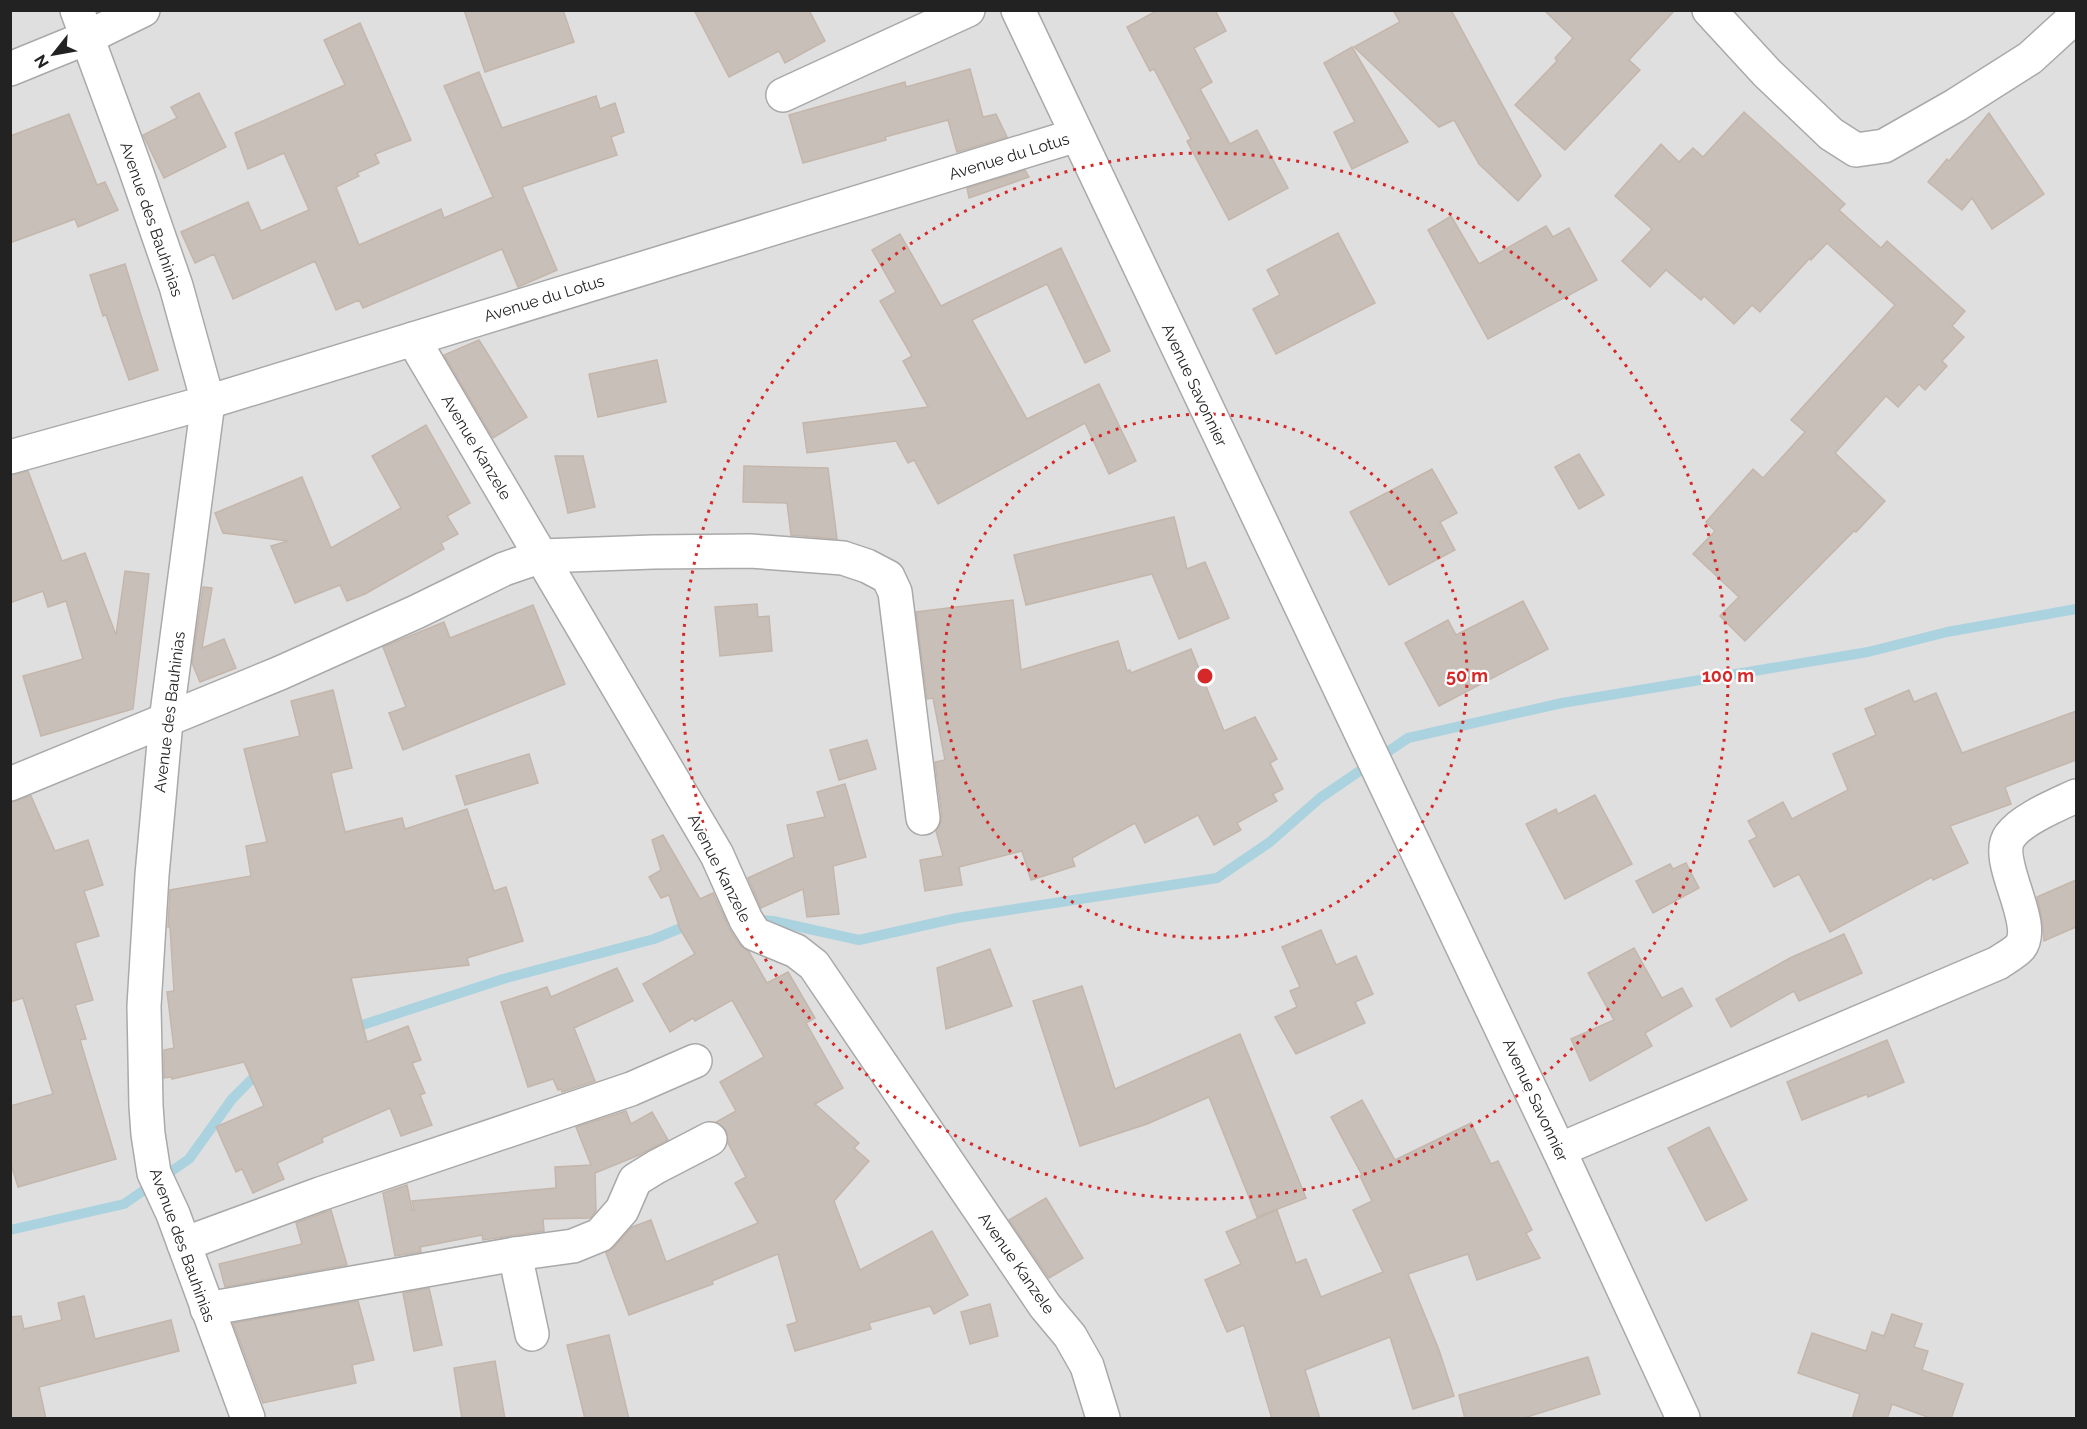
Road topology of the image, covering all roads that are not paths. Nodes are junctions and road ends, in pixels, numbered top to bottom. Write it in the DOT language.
graph roads {
  1 [pos="143,10"];
  2 [pos="968,10"];
  3 [pos="1018,10"];
  4 [pos="1709,10"];
  5 [pos="2076,16"];
  6 [pos="81,24"];
  7 [pos="10,69"];
  8 [pos="783,95"];
  9 [pos="1077,135"];
  10 [pos="414,339"];
  11 [pos="208,402"];
  12 [pos="10,457"];
  13 [pos="542,556"];
  14 [pos="166,721"];
  15 [pos="10,784"];
  16 [pos="2076,796"];
  17 [pos="923,818"];
  18 [pos="695,1061"];
  19 [pos="710,1139"];
  20 [pos="1559,1150"];
  21 [pos="178,1229"];
  22 [pos="515,1254"];
  23 [pos="207,1309"];
  24 [pos="532,1334"];
  25 [pos="248,1419"];
  26 [pos="1103,1419"];
  27 [pos="1683,1419"];
  1 -- 6 [label="street"];
  2 -- 8 [label="street"];
  3 -- 9 [label="street, Avenue Savonnier"];
  4 -- 5 [label="street"];
  6 -- 7 [label="street"];
  6 -- 11 [label="street, Avenue des Bauhinias"];
  9 -- 10 [label="street, Avenue du Lotus"];
  9 -- 20 [label="street, Avenue Savonnier"];
  10 -- 11 [label="street, Avenue du Lotus"];
  10 -- 13 [label="street, Avenue Kanzele"];
  11 -- 12 [label="street, Avenue du Lotus"];
  11 -- 14 [label="street, Avenue des Bauhinias"];
  13 -- 14 [label="street"];
  13 -- 17 [label="street"];
  13 -- 26 [label="street, Avenue Kanzele"];
  14 -- 15 [label="street"];
  14 -- 21 [label="street, Avenue des Bauhinias"];
  16 -- 20 [label="street"];
  18 -- 21 [label="street"];
  19 -- 22 [label="street"];
  20 -- 27 [label="street, Avenue Savonnier"];
  21 -- 23 [label="street, Avenue des Bauhinias"];
  22 -- 23 [label="street"];
  22 -- 24 [label="street"];
  23 -- 25 [label="street, Avenue des Bauhinias"];
}
